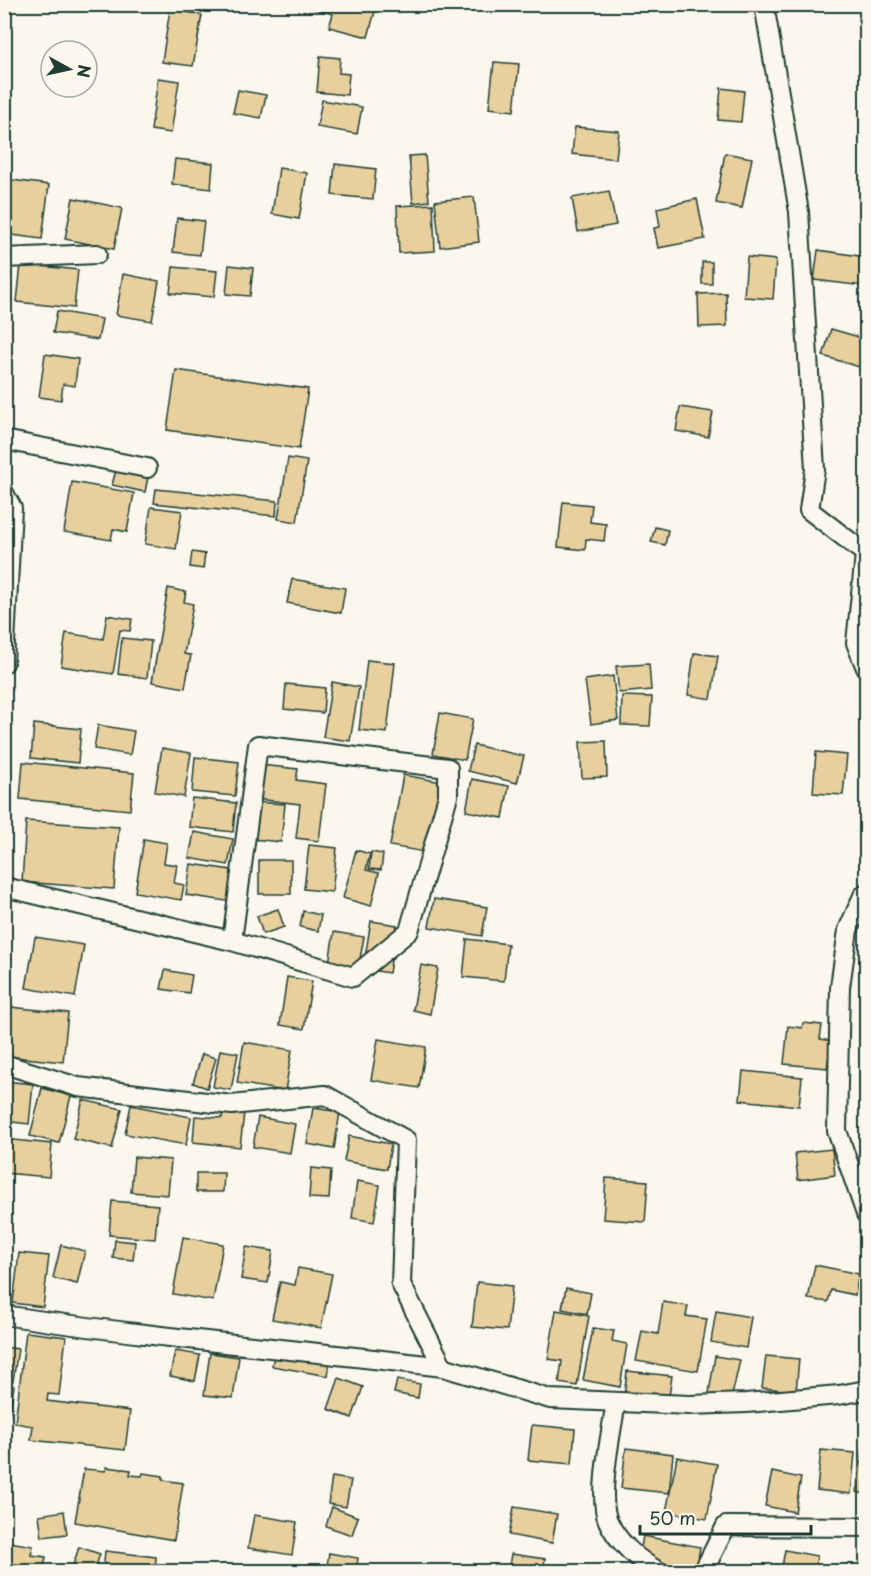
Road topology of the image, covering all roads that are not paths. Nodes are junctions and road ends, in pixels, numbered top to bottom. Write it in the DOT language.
graph roads {
  1 [pos="765,4"];
  2 [pos="96,254"];
  3 [pos="4,258"];
  4 [pos="4,440"];
  5 [pos="147,468"];
  6 [pos="4,493"];
  7 [pos="866,554"];
  8 [pos="5,647"];
  9 [pos="4,663"];
  10 [pos="867,668"];
  11 [pos="4,887"];
  12 [pos="867,893"];
  13 [pos="232,941"];
  14 [pos="4,1064"];
  15 [pos="867,1214"];
  16 [pos="4,1316"];
  17 [pos="443,1367"];
  18 [pos="867,1390"];
  19 [pos="616,1402"];
  20 [pos="867,1527"];
  21 [pos="660,1572"];
  22 [pos="703,1572"];
  1 -- 7 [label="street"];
  2 -- 3 [label="street"];
  4 -- 5 [label="street"];
  6 -- 8 [label="street"];
  7 -- 10 [label="street"];
  8 -- 9 [label="street"];
  11 -- 13 [label="street"];
  12 -- 15 [label="street"];
  13 -- 13 [label="street"];
  14 -- 17 [label="street"];
  16 -- 17 [label="street"];
  17 -- 19 [label="street"];
  18 -- 19 [label="street"];
  19 -- 21 [label="street"];
  20 -- 22 [label="street"];
}
